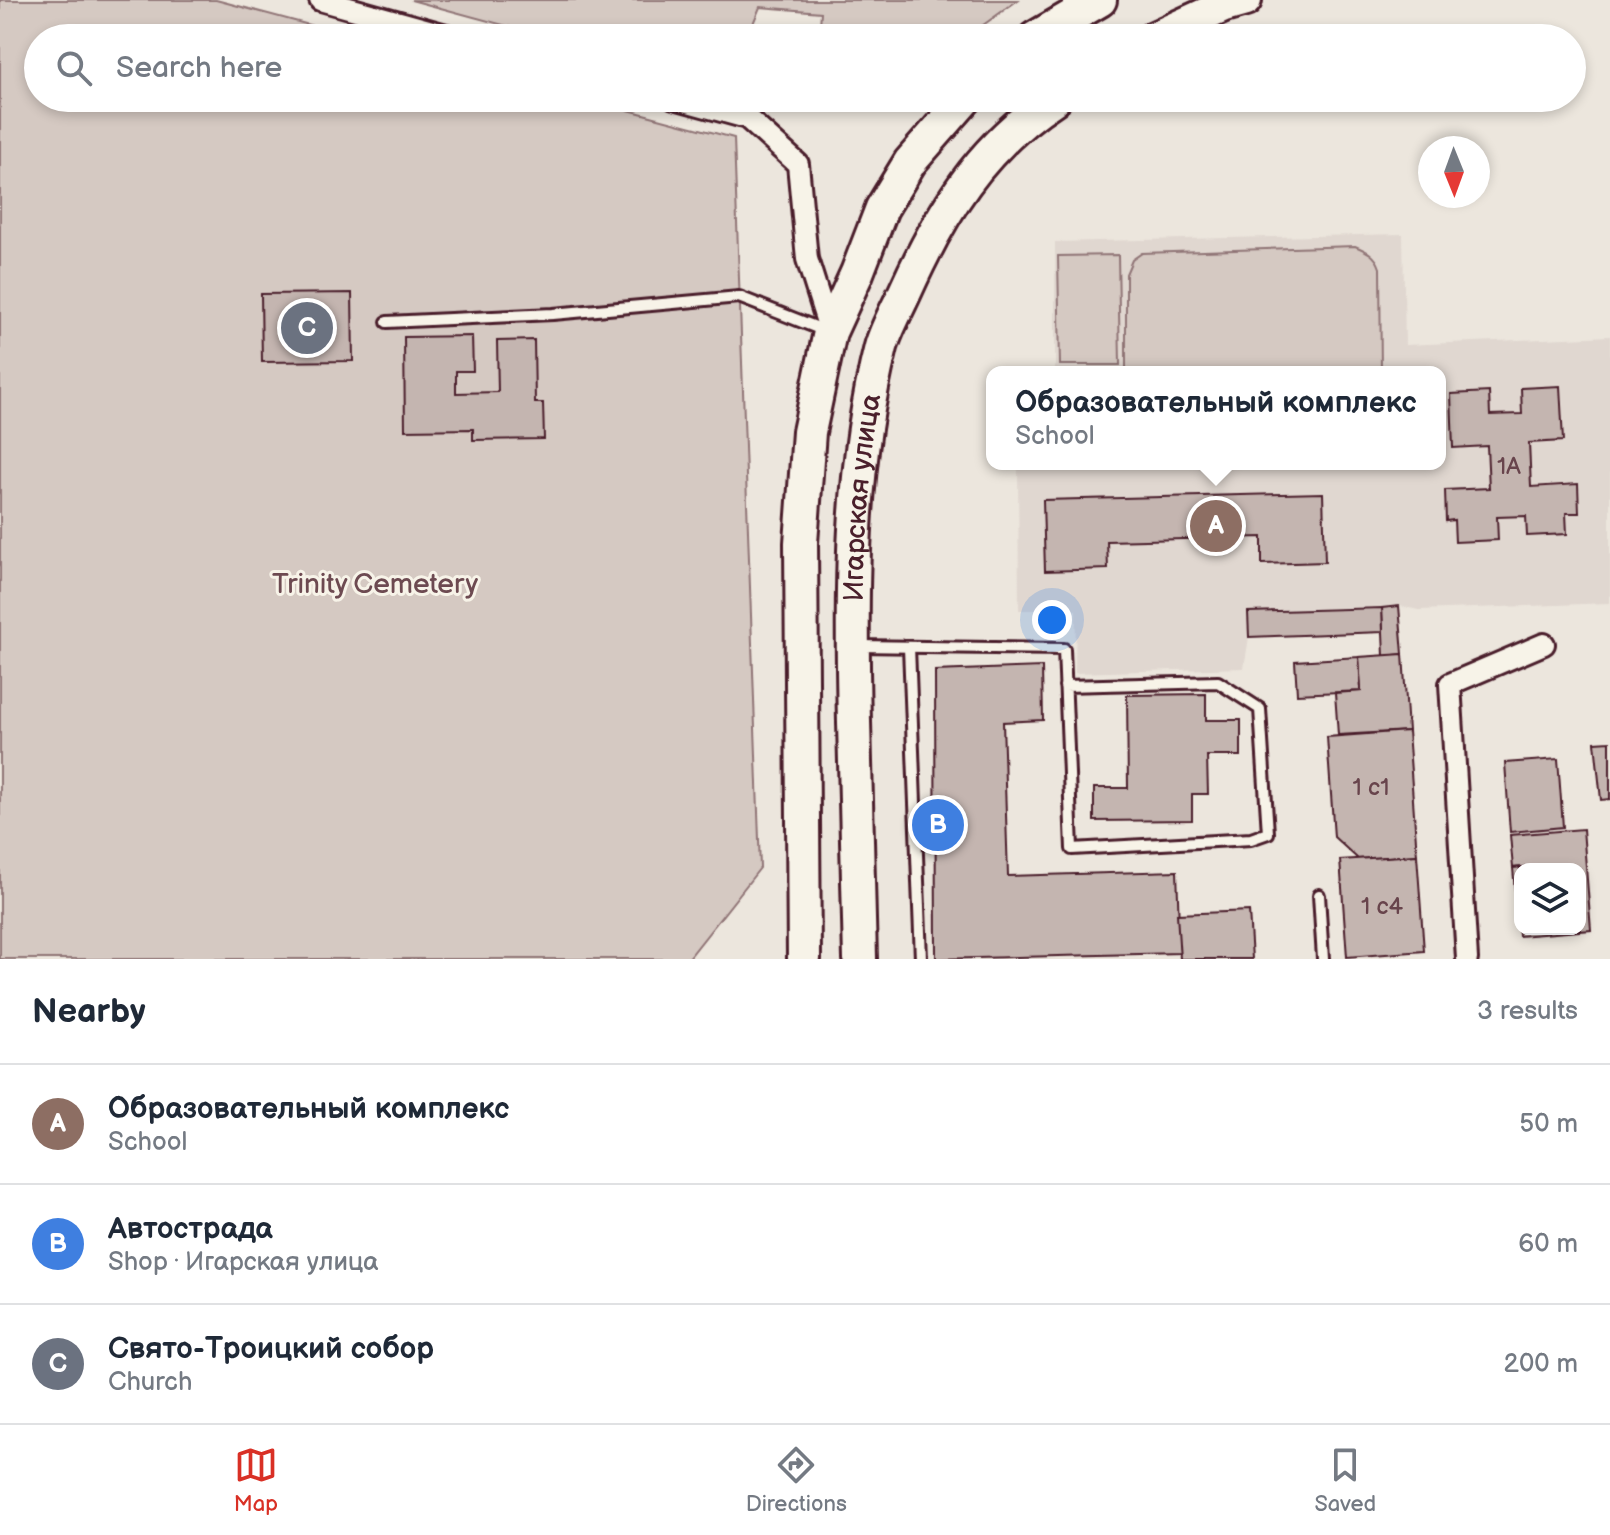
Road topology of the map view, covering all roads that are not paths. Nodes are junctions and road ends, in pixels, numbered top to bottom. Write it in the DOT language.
graph roads {
  1 [pos="320,0"];
  2 [pos="1100,0"];
  3 [pos="1245,0"];
  4 [pos="407,24"];
  5 [pos="1059,24"];
  6 [pos="1185,24"];
  7 [pos="725,112"];
  8 [pos="954,112"];
  9 [pos="1038,112"];
  10 [pos="387,322"];
  11 [pos="830,332"];
  12 [pos="1544,644"];
  13 [pos="852,646"];
  14 [pos="909,647"];
  15 [pos="1065,686"];
  16 [pos="1319,895"];
  17 [pos="804,959"];
  18 [pos="860,959"];
  19 [pos="921,959"];
  20 [pos="1323,959"];
  21 [pos="1467,959"];
  1 -- 4 [label="street"];
  2 -- 5 [label="main road"];
  3 -- 6 [label="main road"];
  7 -- 11 [label="street"];
  8 -- 11 [label="main road, Игарская улица"];
  9 -- 13 [label="main road, Игарская улица"];
  10 -- 11 [label="lane"];
  11 -- 17 [label="main road, Игарская улица"];
  12 -- 21 [label="street"];
  13 -- 14 [label="lane"];
  13 -- 18 [label="main road, Игарская улица"];
  14 -- 15 [label="lane"];
  14 -- 19 [label="lane"];
  15 -- 15 [label="lane"];
  16 -- 20 [label="lane"];
}
